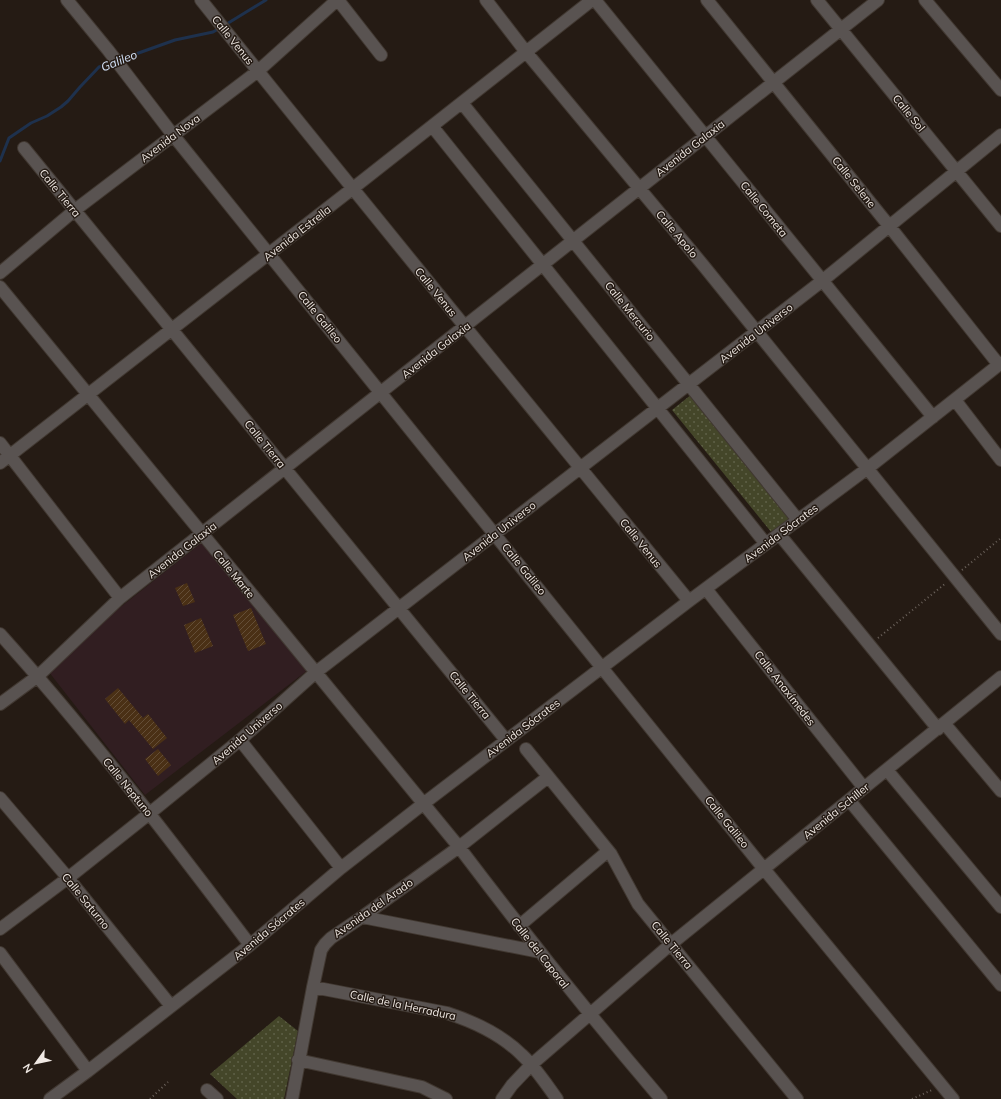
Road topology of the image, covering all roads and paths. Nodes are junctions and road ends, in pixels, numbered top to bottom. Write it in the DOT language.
graph roads {
  1 [pos="67,0"];
  2 [pos="201,0"];
  3 [pos="338,0"];
  4 [pos="486,0"];
  5 [pos="592,0"];
  6 [pos="595,0"];
  7 [pos="707,0"];
  8 [pos="817,0"];
  9 [pos="878,0"];
  10 [pos="925,0"];
  11 [pos="841,29"];
  12 [pos="526,52"];
  13 [pos="381,55"];
  14 [pos="258,71"];
  15 [pos="773,82"];
  16 [pos="1001,90"];
  17 [pos="462,103"];
  18 [pos="432,126"];
  19 [pos="173,135"];
  20 [pos="1001,135"];
  21 [pos="706,136"];
  22 [pos="24,148"];
  23 [pos="956,171"];
  24 [pos="639,189"];
  25 [pos="352,190"];
  26 [pos="75,210"];
  27 [pos="890,226"];
  28 [pos="1001,226"];
  29 [pos="574,241"];
  30 [pos="269,254"];
  31 [pos="543,265"];
  32 [pos="0,273"];
  33 [pos="822,281"];
  34 [pos="0,287"];
  35 [pos="465,327"];
  36 [pos="172,330"];
  37 [pos="757,332"];
  38 [pos="1000,364"];
  39 [pos="689,384"];
  40 [pos="382,393"];
  41 [pos="88,395"];
  42 [pos="955,400"];
  43 [pos="658,408"];
  44 [pos="933,417"];
  45 [pos="0,443"];
  46 [pos="5,459"];
  47 [pos="1001,460"];
  48 [pos="580,468"];
  49 [pos="868,468"];
  50 [pos="285,469"];
  51 [pos="798,520"];
  52 [pos="202,534"];
  53 [pos="495,534"];
  54 [pos="779,534"];
  55 [pos="1001,538"];
  56 [pos="766,544"];
  57 [pos="954,576"];
  58 [pos="706,589"];
  59 [pos="120,598"];
  60 [pos="689,602"];
  61 [pos="399,608"];
  62 [pos="0,634"];
  63 [pos="1001,634"];
  64 [pos="870,645"];
  65 [pos="603,668"];
  66 [pos="315,673"];
  67 [pos="38,676"];
  68 [pos="1001,677"];
  69 [pos="0,704"];
  70 [pos="941,726"];
  71 [pos="240,740"];
  72 [pos="506,740"];
  73 [pos="526,749"];
  74 [pos="887,770"];
  75 [pos="548,777"];
  76 [pos="864,788"];
  77 [pos="1001,791"];
  78 [pos="0,798"];
  79 [pos="849,800"];
  80 [pos="423,804"];
  81 [pos="150,814"];
  82 [pos="459,847"];
  83 [pos="608,851"];
  84 [pos="341,868"];
  85 [pos="764,869"];
  86 [pos="68,878"];
  87 [pos="1001,907"];
  88 [pos="362,917"];
  89 [pos="519,926"];
  90 [pos="0,929"];
  91 [pos="671,944"];
  92 [pos="250,945"];
  93 [pos="540,952"];
  94 [pos="0,953"];
  95 [pos="1001,985"];
  96 [pos="312,987"];
  97 [pos="171,1006"];
  98 [pos="589,1014"];
  99 [pos="298,1060"];
  100 [pos="531,1065"];
  101 [pos="88,1071"];
  102 [pos="168,1082"];
  103 [pos="207,1090"];
  104 [pos="944,1090"];
  105 [pos="50,1099"];
  106 [pos="150,1099"];
  107 [pos="217,1099"];
  108 [pos="292,1099"];
  109 [pos="446,1099"];
  110 [pos="502,1099"];
  111 [pos="557,1099"];
  112 [pos="661,1099"];
  113 [pos="797,1099"];
  114 [pos="912,1099"];
  115 [pos="953,1099"];
  1 -- 19 [label="street, Calle Galileo"];
  2 -- 14 [label="street, Calle Venus"];
  3 -- 13 [label="street"];
  3 -- 14 [label="street, Avenida Nova"];
  4 -- 12 [label="street, Calle Apolo"];
  5 -- 12 [label="street, Avenida Estrella"];
  6 -- 21 [label="street, Calle Cometa"];
  7 -- 15 [label="street, Calle Selene"];
  8 -- 11 [label="street, Calle Sol"];
  9 -- 11 [label="street, Avenida Galaxia"];
  10 -- 16 [label="street"];
  11 -- 15 [label="street, Avenida Galaxia"];
  11 -- 23 [label="street, Calle Sol"];
  12 -- 17 [label="street, Avenida Estrella"];
  12 -- 24 [label="street, Calle Apolo"];
  14 -- 19 [label="street, Avenida Nova"];
  14 -- 25 [label="street, Calle Venus"];
  15 -- 21 [label="street, Avenida Galaxia"];
  15 -- 27 [label="street, Calle Selene"];
  17 -- 18 [label="street, Avenida Estrella"];
  17 -- 29 [label="street, Calle Mercurio"];
  18 -- 25 [label="street, Avenida Estrella"];
  18 -- 31 [label="street"];
  19 -- 26 [label="street, Avenida Nova"];
  19 -- 30 [label="street, Calle Galileo"];
  20 -- 23 [label="street, Avenida Universo"];
  21 -- 24 [label="street, Avenida Galaxia"];
  21 -- 33 [label="street, Calle Cometa"];
  22 -- 26 [label="street, Calle Tierra"];
  23 -- 27 [label="street, Avenida Universo"];
  23 -- 28 [label="street, Calle Sol"];
  24 -- 29 [label="street, Avenida Galaxia"];
  24 -- 37 [label="street, Calle Apolo"];
  25 -- 30 [label="street, Avenida Estrella"];
  25 -- 35 [label="street, Calle Venus"];
  26 -- 32 [label="street, Avenida Nova"];
  26 -- 36 [label="street, Calle Tierra"];
  27 -- 33 [label="street, Avenida Universo"];
  27 -- 38 [label="street, Calle Selene"];
  29 -- 31 [label="street, Avenida Galaxia"];
  29 -- 39 [label="street, Calle Mercurio"];
  30 -- 36 [label="street, Avenida Estrella"];
  30 -- 40 [label="street, Calle Galileo"];
  31 -- 35 [label="street, Avenida Galaxia"];
  31 -- 43 [label="street"];
  33 -- 37 [label="street, Avenida Universo"];
  33 -- 44 [label="street, Calle Cometa"];
  34 -- 41 [label="street, Calle Marte"];
  35 -- 40 [label="street, Avenida Galaxia"];
  35 -- 48 [label="street, Calle Venus"];
  36 -- 41 [label="street, Avenida Estrella"];
  36 -- 50 [label="street, Calle Tierra"];
  37 -- 39 [label="street, Avenida Universo"];
  37 -- 49 [label="street, Calle Apolo"];
  38 -- 42 [label="street, Avenida Sócrates"];
  39 -- 43 [label="street, Avenida Universo"];
  39 -- 51 [label="street, Calle Mercurio"];
  40 -- 50 [label="street, Avenida Galaxia"];
  40 -- 53 [label="street, Calle Galileo"];
  41 -- 46 [label="street, Avenida Estrella"];
  41 -- 52 [label="street, Calle Marte"];
  42 -- 44 [label="street, Avenida Sócrates"];
  42 -- 47 [label="street"];
  43 -- 48 [label="street, Avenida Universo"];
  43 -- 56 [label="street"];
  44 -- 49 [label="street, Avenida Sócrates"];
  45 -- 46 [label="street"];
  46 -- 59 [label="street"];
  48 -- 53 [label="street, Avenida Universo"];
  48 -- 60 [label="street, Calle Venus"];
  49 -- 51 [label="street, Avenida Sócrates"];
  49 -- 57 [label="street, Calle Apolo"];
  50 -- 52 [label="street, Avenida Galaxia"];
  50 -- 61 [label="street, Calle Tierra"];
  51 -- 54 [label="street, Avenida Sócrates"];
  52 -- 59 [label="street, Avenida Galaxia"];
  52 -- 66 [label="street, Calle Marte"];
  53 -- 61 [label="street, Avenida Universo"];
  53 -- 65 [label="street, Calle Galileo"];
  54 -- 56 [label="street, Avenida Sócrates"];
  54 -- 64 [label="street"];
  55 -- 57 [label="path"];
  56 -- 58 [label="street, Avenida Sócrates"];
  57 -- 63 [label="street, Calle Apolo"];
  57 -- 64 [label="path"];
  58 -- 60 [label="street, Avenida Sócrates"];
  58 -- 76 [label="street, Calle Anaxímedes"];
  59 -- 67 [label="street, Avenida Galaxia"];
  60 -- 65 [label="street, Avenida Sócrates"];
  61 -- 66 [label="street, Avenida Universo"];
  61 -- 72 [label="street, Calle Tierra"];
  62 -- 67 [label="street, Calle Neptuno"];
  64 -- 70 [label="street"];
  65 -- 72 [label="street, Avenida Sócrates"];
  65 -- 85 [label="street, Calle Galileo"];
  66 -- 71 [label="street, Avenida Universo"];
  66 -- 80 [label="street, Calle Marte"];
  67 -- 69 [label="street, Avenida Galaxia"];
  67 -- 81 [label="street, Calle Neptuno"];
  68 -- 70 [label="street, Avenida Schiller"];
  70 -- 74 [label="street, Avenida Schiller"];
  70 -- 77 [label="street"];
  71 -- 81 [label="street, Avenida Universo"];
  71 -- 84 [label="street"];
  72 -- 80 [label="street, Avenida Sócrates"];
  73 -- 75 [label="street, Calle Tierra"];
  74 -- 76 [label="street, Avenida Schiller"];
  74 -- 87 [label="street"];
  75 -- 82 [label="street, Avenida del Arado"];
  75 -- 83 [label="street, Calle Tierra"];
  76 -- 79 [label="street, Avenida Schiller"];
  78 -- 86 [label="street, Calle Saturno"];
  79 -- 85 [label="street, Avenida Schiller"];
  79 -- 95 [label="street"];
  80 -- 82 [label="street, Calle del Caporal"];
  80 -- 84 [label="street, Avenida Sócrates"];
  81 -- 86 [label="street, Avenida Universo"];
  81 -- 92 [label="street, Calle Neptuno"];
  82 -- 88 [label="street, Avenida del Arado"];
  82 -- 89 [label="street, Calle del Caporal"];
  83 -- 89 [label="street"];
  83 -- 91 [label="street, Calle Tierra"];
  84 -- 92 [label="street, Avenida Sócrates"];
  85 -- 91 [label="street, Avenida Schiller"];
  85 -- 104 [label="street, Calle Galileo"];
  86 -- 90 [label="street, Avenida Universo"];
  86 -- 97 [label="street, Calle Saturno"];
  88 -- 93 [label="street"];
  88 -- 96 [label="street, Avenida del Arado"];
  89 -- 93 [label="street, Calle del Caporal"];
  91 -- 98 [label="street, Avenida Schiller"];
  91 -- 113 [label="street, Calle Tierra"];
  92 -- 97 [label="street, Avenida Sócrates"];
  93 -- 98 [label="street, Calle del Caporal"];
  94 -- 101 [label="street"];
  96 -- 99 [label="street, Avenida del Arado"];
  96 -- 100 [label="street, Calle de la Herradura"];
  97 -- 101 [label="street, Avenida Sócrates"];
  98 -- 100 [label="street, Avenida Schiller"];
  98 -- 112 [label="street, Calle del Caporal"];
  99 -- 108 [label="street, Avenida del Arado"];
  99 -- 109 [label="street"];
  100 -- 110 [label="street, Avenida Schiller"];
  100 -- 111 [label="street, Calle de la Herradura"];
  101 -- 105 [label="street, Avenida Sócrates"];
  102 -- 106 [label="path"];
  103 -- 107 [label="street"];
  104 -- 114 [label="path"];
  104 -- 115 [label="street, Calle Galileo"];
}
